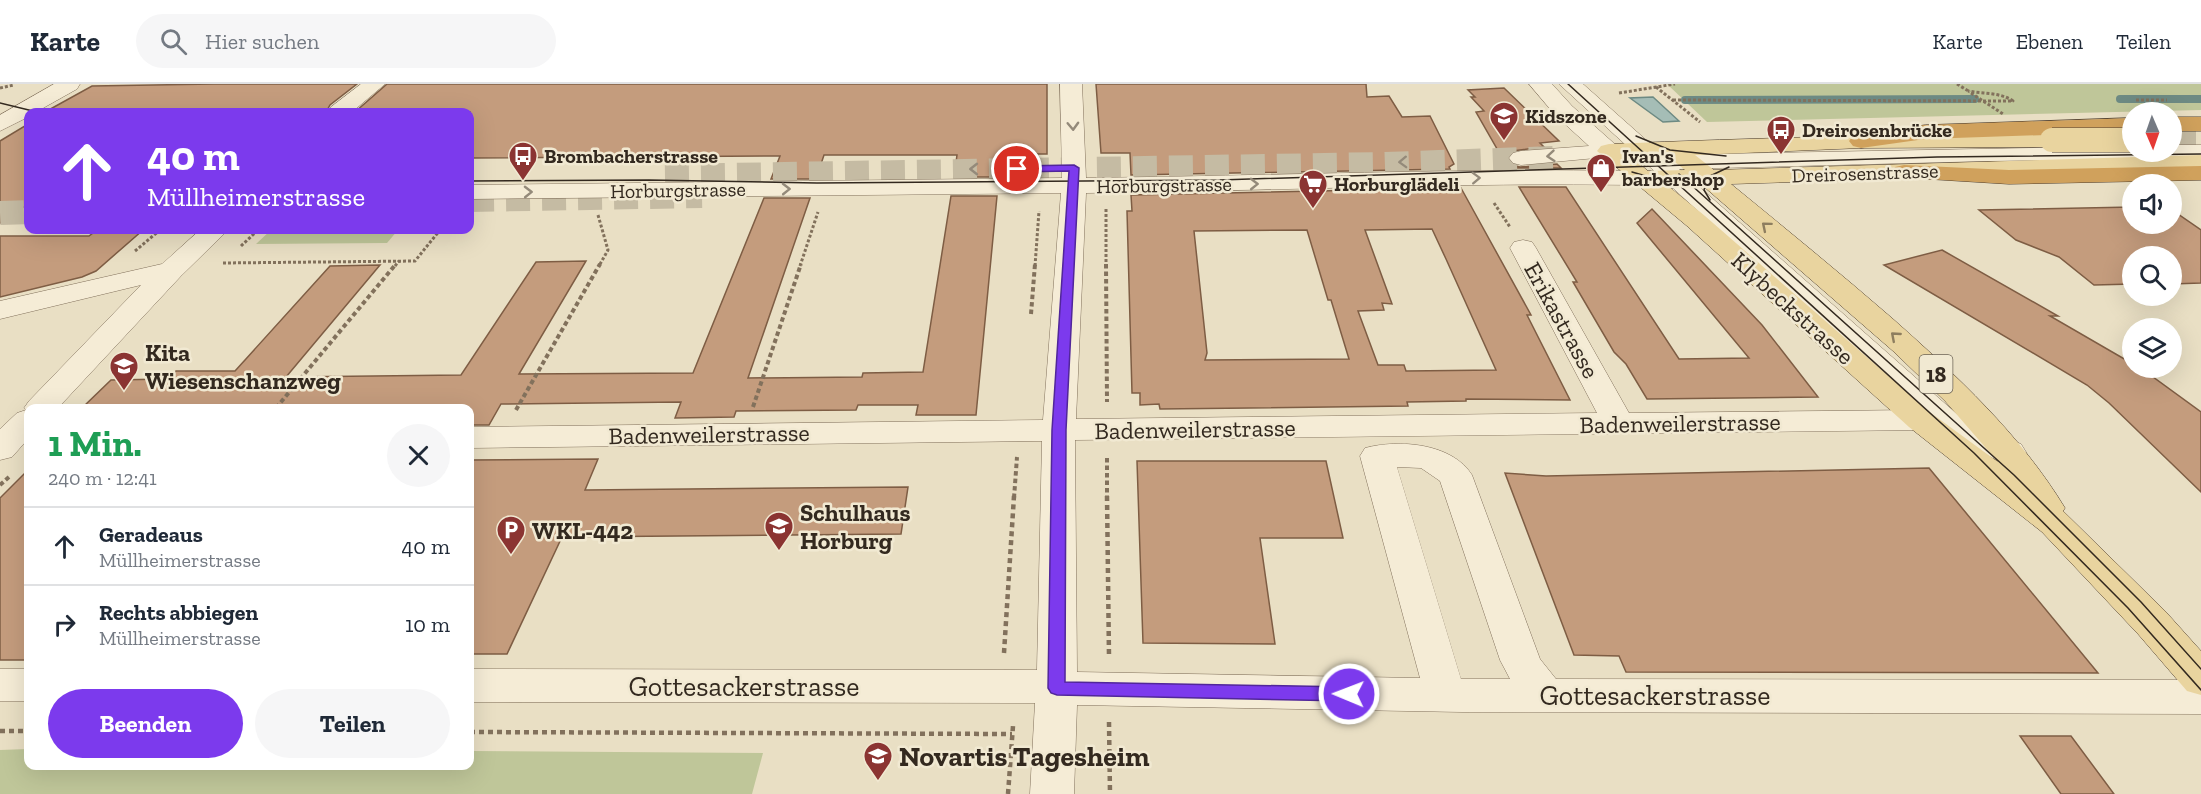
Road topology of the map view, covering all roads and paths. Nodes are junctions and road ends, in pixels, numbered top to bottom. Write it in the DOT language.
graph roads {
  1 [pos="69,84"];
  2 [pos="374,84"];
  3 [pos="1071,84"];
  4 [pos="1540,84"];
  5 [pos="1570,84"];
  6 [pos="1590,84"];
  7 [pos="1675,84"];
  8 [pos="1957,84"];
  9 [pos="1656,87"];
  10 [pos="1969,92"];
  11 [pos="1619,93"];
  12 [pos="1673,100"];
  13 [pos="0,106"];
  14 [pos="33,108"];
  15 [pos="344,108"];
  16 [pos="24,113"];
  17 [pos="24,113"];
  18 [pos="2003,114"];
  19 [pos="0,124"];
  20 [pos="2182,124"];
  21 [pos="2201,124"];
  22 [pos="1704,125"];
  23 [pos="2122,125"];
  24 [pos="1861,141"];
  25 [pos="2182,141"];
  26 [pos="2201,141"];
  27 [pos="2122,142"];
  28 [pos="1609,151"];
  29 [pos="2069,152"];
  30 [pos="2201,152"];
  31 [pos="1663,162"];
  32 [pos="2201,162"];
  33 [pos="1904,172"];
  34 [pos="474,173"];
  35 [pos="2201,173"];
  36 [pos="1074,177"];
  37 [pos="1708,177"];
  38 [pos="1760,177"];
  39 [pos="1477,178"];
  40 [pos="474,192"];
  41 [pos="822,201"];
  42 [pos="1741,204"];
  43 [pos="597,212"];
  44 [pos="211,234"];
  45 [pos="437,234"];
  46 [pos="1523,248"];
  47 [pos="399,261"];
  48 [pos="223,263"];
  49 [pos="171,270"];
  50 [pos="0,310"];
  51 [pos="44,404"];
  52 [pos="279,404"];
  53 [pos="1920,420"];
  54 [pos="1619,424"];
  55 [pos="1059,430"];
  56 [pos="1957,430"];
  57 [pos="745,434"];
  58 [pos="485,437"];
  59 [pos="2008,452"];
  60 [pos="2055,523"];
  61 [pos="2201,679"];
  62 [pos="0,685"];
  63 [pos="24,685"];
  64 [pos="474,686"];
  65 [pos="1037,687"];
  66 [pos="1444,695"];
  67 [pos="1546,695"];
  68 [pos="2201,697"];
  69 [pos="0,731"];
  70 [pos="24,731"];
  71 [pos="474,732"];
  72 [pos="1012,734"];
  73 [pos="1008,794"];
  74 [pos="1052,794"];
  1 -- 14 [label="street"];
  2 -- 15 [label="street"];
  3 -- 36 [label="street, one-way"];
  4 -- 28 [label="street, Klybeckstrasse"];
  5 -- 31 [label="street"];
  6 -- 31 [label="street, Klybeckstrasse"];
  7 -- 9 [label="path"];
  8 -- 10 [label="path"];
  9 -- 11 [label="path"];
  9 -- 12 [label="path"];
  10 -- 12 [label="path"];
  10 -- 18 [label="path, bridge"];
  12 -- 22 [label="path"];
  13 -- 16 [label="street"];
  17 -- 19 [label="street"];
  20 -- 21 [label="highway"];
  23 -- 24 [label="highway"];
  24 -- 29 [label="main road, Dreirosenstrasse"];
  24 -- 31 [label="main road, Dreirosenstrasse"];
  25 -- 26 [label="main road"];
  27 -- 29 [label="main road, bridge"];
  28 -- 31 [label="main road, Klybeckstrasse / 18"];
  28 -- 36 [label="street, Horburgstrasse, one-way"];
  29 -- 30 [label="street, Horburgstrasse"];
  29 -- 31 [label="street, Horburgstrasse"];
  29 -- 32 [label="main road"];
  29 -- 33 [label="main road, Dreirosenstrasse"];
  31 -- 37 [label="main road, Dreirosenstrasse"];
  31 -- 39 [label="street, Horburgstrasse"];
  31 -- 53 [label="main road, Klybeckstrasse / 18"];
  31 -- 56 [label="street"];
  33 -- 35 [label="highway"];
  33 -- 38 [label="main road, Dreirosenstrasse"];
  36 -- 34 [label="street, Horburgstrasse, one-way"];
  36 -- 39 [label="street, Horburgstrasse, one-way"];
  40 -- 36 [label="street, Horburgstrasse, one-way"];
  36 -- 55 [label="street"];
  37 -- 38 [label="main road, Dreirosenstrasse"];
  37 -- 42 [label="main road, Klybeckstrasse / 18"];
  38 -- 42 [label="main road"];
  39 -- 46 [label="path"];
  41 -- 57 [label="path"];
  59 -- 42 [label="main road, Klybeckstrasse / 18, one-way"];
  43 -- 58 [label="path"];
  44 -- 49 [label="street"];
  45 -- 47 [label="path"];
  46 -- 54 [label="street, Erikastrasse"];
  47 -- 48 [label="path"];
  47 -- 52 [label="path"];
  49 -- 50 [label="street"];
  49 -- 51 [label="street"];
  53 -- 54 [label="street, Badenweilerstrasse"];
  53 -- 56 [label="street, Badenweilerstrasse"];
  53 -- 60 [label="main road, Klybeckstrasse / 18"];
  54 -- 55 [label="street, Badenweilerstrasse"];
  55 -- 57 [label="street, Badenweilerstrasse"];
  55 -- 65 [label="street"];
  56 -- 59 [label="street"];
  56 -- 60 [label="street"];
  57 -- 58 [label="street, Badenweilerstrasse"];
  59 -- 60 [label="main road, Klybeckstrasse / 18"];
  60 -- 61 [label="main road, Klybeckstrasse / 18"];
  62 -- 63 [label="street"];
  64 -- 65 [label="street, Gottesackerstrasse"];
  65 -- 66 [label="street, Gottesackerstrasse"];
  65 -- 72 [label="path"];
  65 -- 74 [label="street"];
  66 -- 67 [label="street, Gottesackerstrasse"];
  66 -- 67 [label="street"];
  67 -- 68 [label="street, Gottesackerstrasse"];
  69 -- 70 [label="path"];
  71 -- 72 [label="path"];
  72 -- 73 [label="path"];
}
